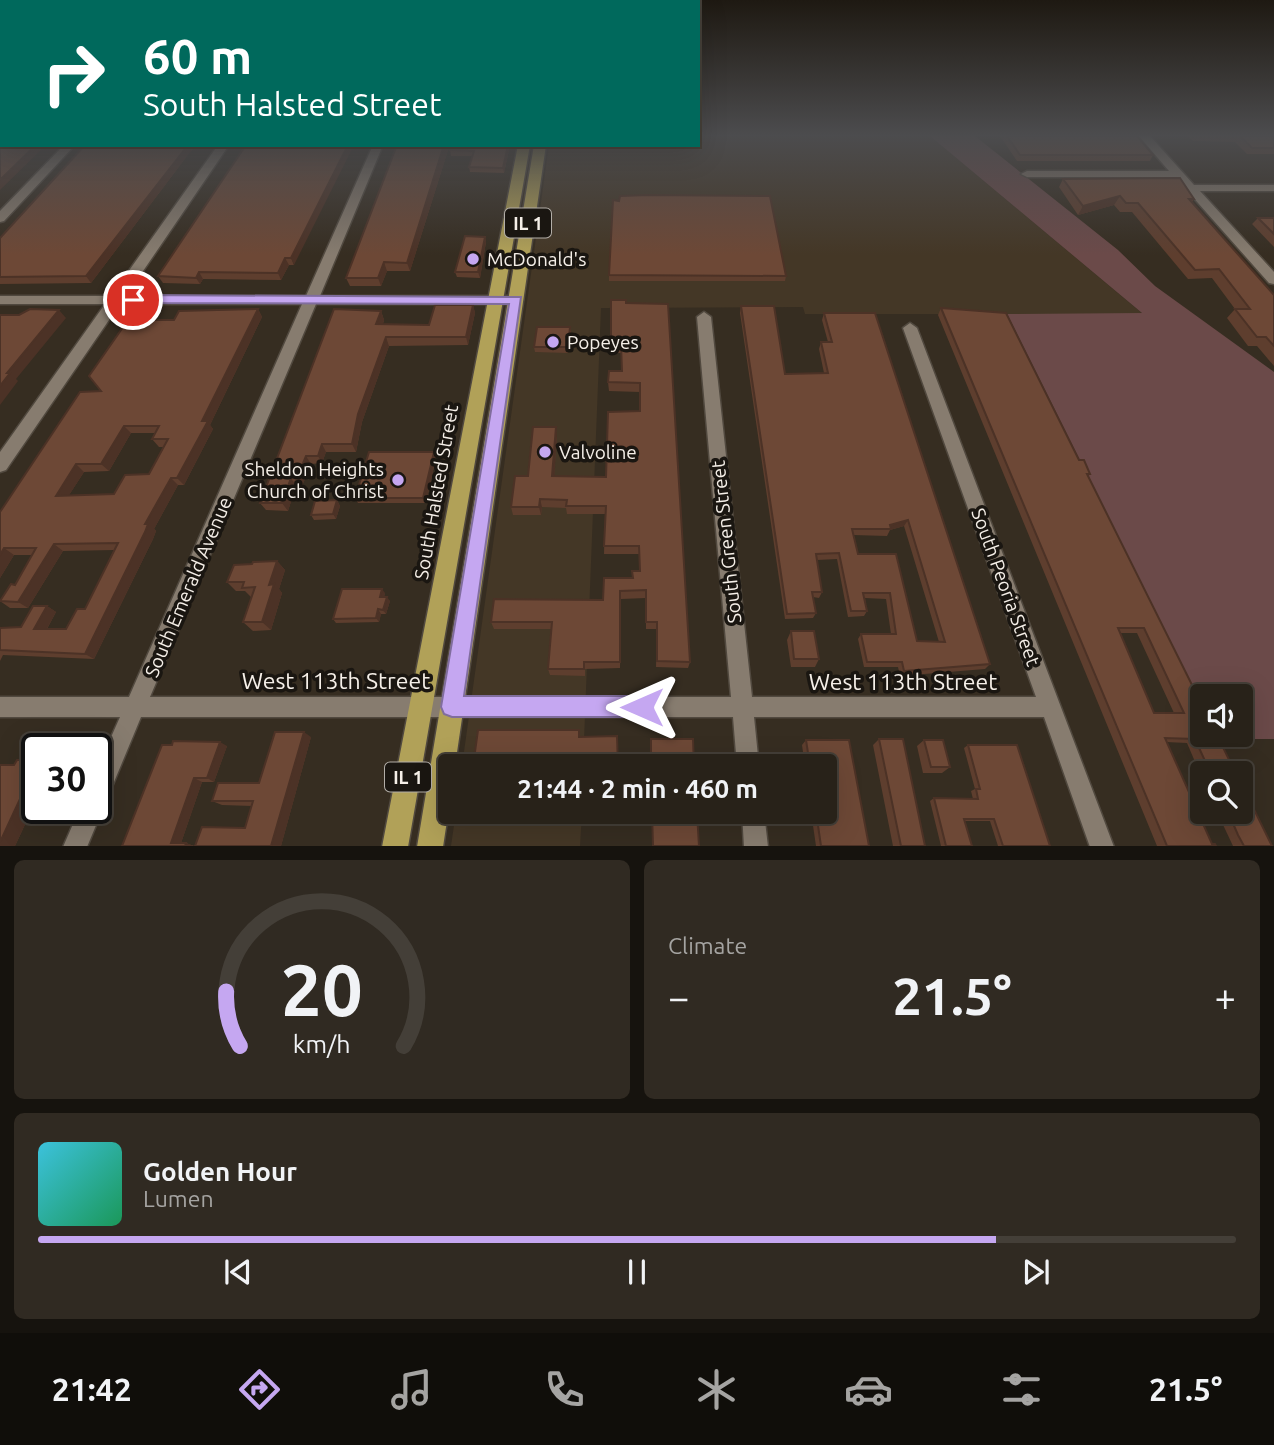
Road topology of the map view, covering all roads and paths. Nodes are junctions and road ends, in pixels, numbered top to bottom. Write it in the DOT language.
graph roads {
  1 [pos="41,175"];
  2 [pos="203,175"];
  3 [pos="365,175"];
  4 [pos="520,175"];
  5 [pos="533,175"];
  6 [pos="1179,175"];
  7 [pos="1191,188"];
  8 [pos="1274,188"];
  9 [pos="0,218"];
  10 [pos="1274,280"];
  11 [pos="0,300"];
  12 [pos="116,300"];
  13 [pos="312,300"];
  14 [pos="506,300"];
  15 [pos="704,317"];
  16 [pos="910,328"];
  17 [pos="0,465"];
  18 [pos="0,706"];
  19 [pos="136,706"];
  20 [pos="421,707"];
  21 [pos="452,707"];
  22 [pos="743,707"];
  23 [pos="1050,707"];
  24 [pos="747,754"];
  25 [pos="112,761"];
  26 [pos="85,824"];
  27 [pos="754,824"];
  28 [pos="75,846"];
  29 [pos="395,846"];
  30 [pos="430,846"];
  31 [pos="756,846"];
  32 [pos="1102,846"];
  1 -- 9 [label="street"];
  2 -- 12 [label="street"];
  3 -- 13 [label="street, South Emerald Avenue"];
  4 -- 14 [label="main road, South Halsted Street / IL 1"];
  5 -- 14 [label="main road, South Halsted Street / IL 1"];
  6 -- 7 [label="street"];
  7 -- 8 [label="street"];
  7 -- 10 [label="street"];
  11 -- 12 [label="street"];
  12 -- 13 [label="street"];
  12 -- 17 [label="street"];
  13 -- 14 [label="street"];
  13 -- 19 [label="street, South Emerald Avenue"];
  14 -- 20 [label="main road, South Halsted Street / IL 1"];
  14 -- 21 [label="main road, South Halsted Street / IL 1"];
  15 -- 22 [label="street, South Green Street"];
  16 -- 23 [label="street, South Peoria Street"];
  18 -- 19 [label="street, West 113th Street"];
  19 -- 20 [label="street, West 113th Street"];
  19 -- 25 [label="street, South Emerald Avenue"];
  20 -- 21 [label="street, West 113th Street"];
  20 -- 29 [label="main road, South Halsted Street / IL 1"];
  21 -- 22 [label="street, West 113th Street"];
  21 -- 30 [label="main road, South Halsted Street / IL 1"];
  22 -- 23 [label="street, West 113th Street"];
  22 -- 24 [label="street, South Green Street"];
  23 -- 32 [label="street, South Peoria Street"];
  26 -- 28 [label="street"];
  27 -- 31 [label="street"];
}
